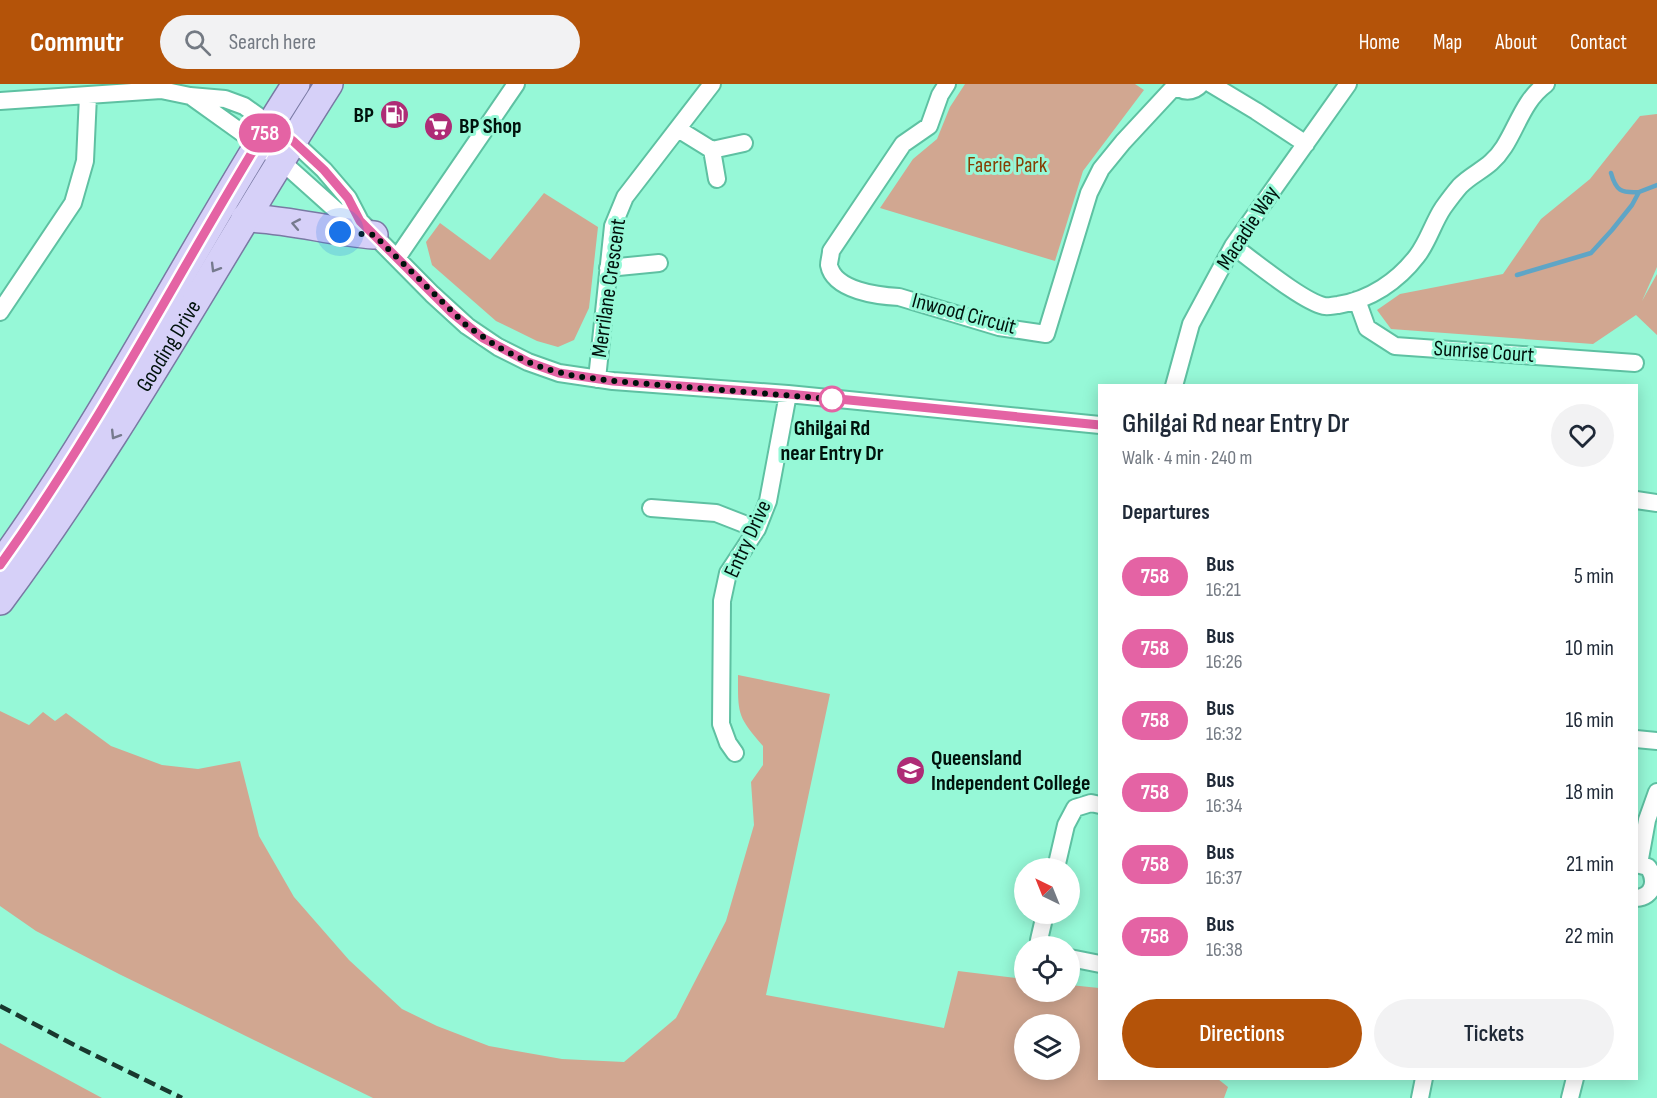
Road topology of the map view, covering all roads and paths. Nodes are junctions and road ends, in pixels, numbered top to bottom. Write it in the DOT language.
graph roads {
  1 [pos="296,84"];
  2 [pos="329,84"];
  3 [pos="516,84"];
  4 [pos="712,84"];
  5 [pos="947,84"];
  6 [pos="1201,84"];
  7 [pos="1211,84"];
  8 [pos="1348,84"];
  9 [pos="1546,84"];
  10 [pos="1174,85"];
  11 [pos="88,96"];
  12 [pos="190,96"];
  13 [pos="0,101"];
  14 [pos="678,129"];
  15 [pos="264,133"];
  16 [pos="744,143"];
  17 [pos="1305,144"];
  18 [pos="712,150"];
  19 [pos="287,151"];
  20 [pos="717,179"];
  21 [pos="245,218"];
  22 [pos="367,228"];
  23 [pos="1233,246"];
  24 [pos="397,258"];
  25 [pos="659,263"];
  26 [pos="608,268"];
  27 [pos="1357,300"];
  28 [pos="0,312"];
  29 [pos="1635,363"];
  30 [pos="597,379"];
  31 [pos="1175,384"];
  32 [pos="788,394"];
  33 [pos="1098,425"];
  34 [pos="1638,500"];
  35 [pos="1657,503"];
  36 [pos="651,508"];
  37 [pos="757,529"];
  38 [pos="0,566"];
  39 [pos="0,601"];
  40 [pos="1638,739"];
  41 [pos="1657,741"];
  42 [pos="735,753"];
  43 [pos="1657,792"];
  44 [pos="1098,805"];
  45 [pos="1058,858"];
  46 [pos="1638,864"];
  47 [pos="1655,889"];
  48 [pos="1638,897"];
  49 [pos="1080,960"];
  50 [pos="1098,964"];
  51 [pos="1424,1080"];
  52 [pos="1574,1080"];
  53 [pos="1419,1098"];
  54 [pos="1570,1098"];
  1 -- 15 [label="main road, Gooding Drive"];
  2 -- 19 [label="main road, Gooding Drive"];
  3 -- 24 [label="street"];
  4 -- 14 [label="street, Merrilane Crescent"];
  5 -- 10 [label="street, Inwood Circuit"];
  6 -- 10 [label="street, Inwood Circuit"];
  7 -- 17 [label="street"];
  8 -- 17 [label="street, Macadie Way"];
  9 -- 27 [label="street"];
  11 -- 12 [label="street"];
  11 -- 13 [label="street"];
  11 -- 28 [label="street"];
  12 -- 15 [label="street"];
  12 -- 15 [label="street"];
  14 -- 18 [label="street"];
  14 -- 26 [label="street, Merrilane Crescent"];
  15 -- 19 [label="street"];
  15 -- 19 [label="street"];
  15 -- 38 [label="main road, Gooding Drive"];
  16 -- 18 [label="street"];
  17 -- 23 [label="street, Macadie Way"];
  18 -- 20 [label="street"];
  19 -- 21 [label="main road, Gooding Drive"];
  19 -- 22 [label="street"];
  19 -- 22 [label="street"];
  22 -- 21 [label="main road, one-way"];
  21 -- 39 [label="main road, Gooding Drive, one-way"];
  22 -- 24 [label="street"];
  23 -- 27 [label="street"];
  23 -- 31 [label="street, Macadie Way"];
  24 -- 30 [label="street"];
  25 -- 26 [label="street"];
  26 -- 30 [label="street, Merrilane Crescent"];
  27 -- 29 [label="street, Sunrise Court"];
  30 -- 32 [label="street"];
  32 -- 33 [label="street"];
  32 -- 37 [label="street, Entry Drive"];
  34 -- 35 [label="street"];
  36 -- 37 [label="street"];
  37 -- 42 [label="street, Entry Drive"];
  40 -- 41 [label="street"];
  43 -- 46 [label="street"];
  44 -- 45 [label="street"];
  46 -- 47 [label="street"];
  47 -- 48 [label="street"];
  49 -- 50 [label="street"];
  51 -- 53 [label="street"];
  52 -- 54 [label="street"];
}
